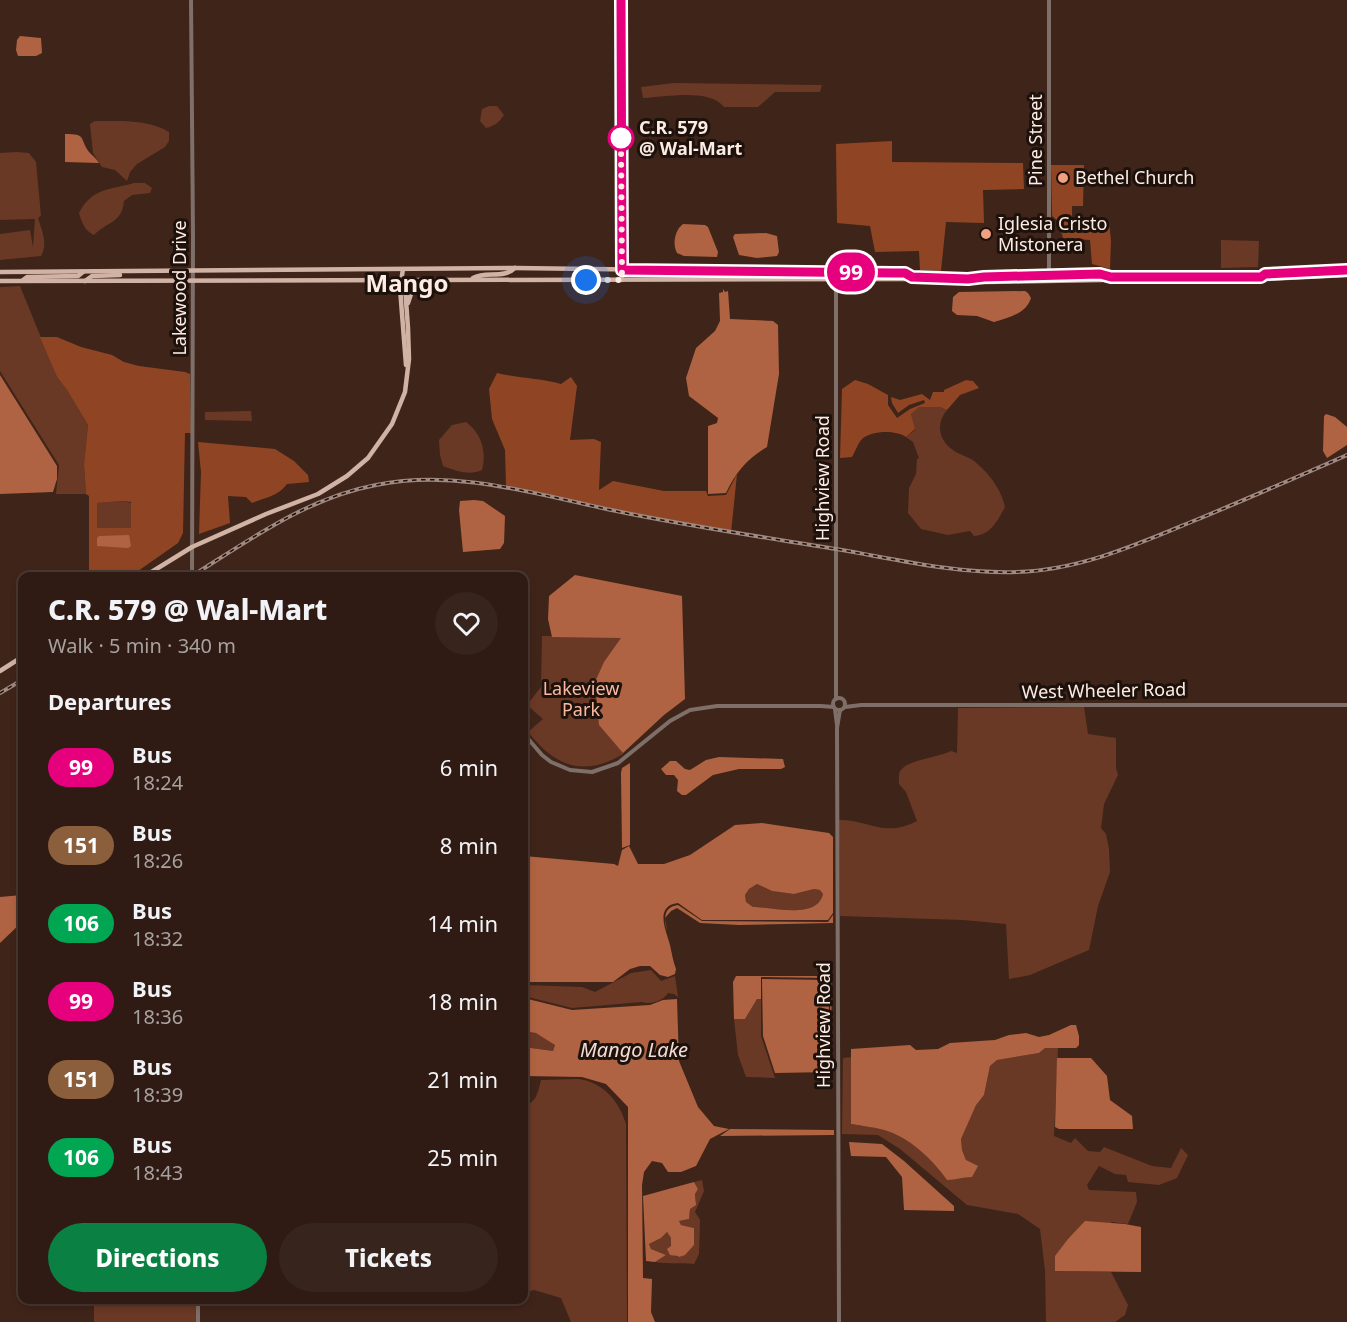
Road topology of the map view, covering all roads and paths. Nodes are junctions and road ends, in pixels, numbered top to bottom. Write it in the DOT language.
graph roads {
  1 [pos="190,0"];
  2 [pos="621,0"];
  3 [pos="1049,0"];
  4 [pos="514,268"];
  5 [pos="403,269"];
  6 [pos="622,270"];
  7 [pos="1347,270"];
  8 [pos="0,272"];
  9 [pos="83,272"];
  10 [pos="128,272"];
  11 [pos="193,272"];
  12 [pos="836,275"];
  13 [pos="1347,275"];
  14 [pos="1261,277"];
  15 [pos="1049,278"];
  16 [pos="403,279"];
  17 [pos="422,279"];
  18 [pos="470,279"];
  19 [pos="622,280"];
  20 [pos="0,281"];
  21 [pos="21,281"];
  22 [pos="86,281"];
  23 [pos="193,281"];
  24 [pos="407,309"];
  25 [pos="407,367"];
  26 [pos="192,547"];
  27 [pos="151,572"];
  28 [pos="192,572"];
  29 [pos="18,660"];
  30 [pos="0,671"];
  31 [pos="837,684"];
  32 [pos="836,700"];
  33 [pos="843,700"];
  34 [pos="861,705"];
  35 [pos="1347,705"];
  36 [pos="821,706"];
  37 [pos="835,708"];
  38 [pos="842,708"];
  39 [pos="837,728"];
  40 [pos="528,739"];
  41 [pos="198,1304"];
  42 [pos="198,1322"];
  43 [pos="839,1322"];
  1 -- 11 [label="street, Lakewood Drive"];
  2 -- 6 [label="main road"];
  3 -- 15 [label="street, Pine Street"];
  4 -- 5 [label="main road"];
  4 -- 6 [label="main road"];
  4 -- 18 [label="main road"];
  5 -- 11 [label="main road"];
  5 -- 16 [label="main road"];
  6 -- 12 [label="main road"];
  6 -- 19 [label="main road"];
  7 -- 14 [label="main road"];
  8 -- 9 [label="main road"];
  9 -- 10 [label="main road"];
  9 -- 21 [label="main road"];
  10 -- 11 [label="main road"];
  10 -- 22 [label="main road"];
  11 -- 23 [label="street, Lakewood Drive"];
  12 -- 15 [label="main road"];
  12 -- 19 [label="main road"];
  12 -- 31 [label="street, Highview Road"];
  13 -- 14 [label="main road"];
  14 -- 15 [label="main road"];
  16 -- 17 [label="main road"];
  16 -- 23 [label="main road"];
  16 -- 24 [label="main road"];
  16 -- 25 [label="main road"];
  17 -- 18 [label="main road"];
  17 -- 24 [label="main road"];
  18 -- 19 [label="main road"];
  20 -- 21 [label="main road"];
  21 -- 22 [label="main road"];
  22 -- 23 [label="main road"];
  23 -- 26 [label="street, Lakewood Drive"];
  24 -- 25 [label="main road"];
  25 -- 26 [label="main road"];
  26 -- 27 [label="main road"];
  26 -- 28 [label="street, Lakewood Drive"];
  29 -- 30 [label="main road"];
  31 -- 32 [label="street, Highview Road"];
  31 -- 33 [label="street, Highview Road"];
  32 -- 33 [label="street, West Wheeler Road"];
  32 -- 36 [label="street"];
  32 -- 37 [label="street, Highview Road"];
  33 -- 34 [label="street, West Wheeler Road"];
  33 -- 38 [label="street, Highview Road"];
  34 -- 35 [label="street, West Wheeler Road"];
  34 -- 38 [label="street, West Wheeler Road"];
  36 -- 37 [label="street"];
  36 -- 40 [label="street"];
  37 -- 38 [label="street"];
  37 -- 39 [label="street, Highview Road"];
  38 -- 39 [label="street, Highview Road"];
  39 -- 43 [label="street, Highview Road"];
  41 -- 42 [label="street"];
}
